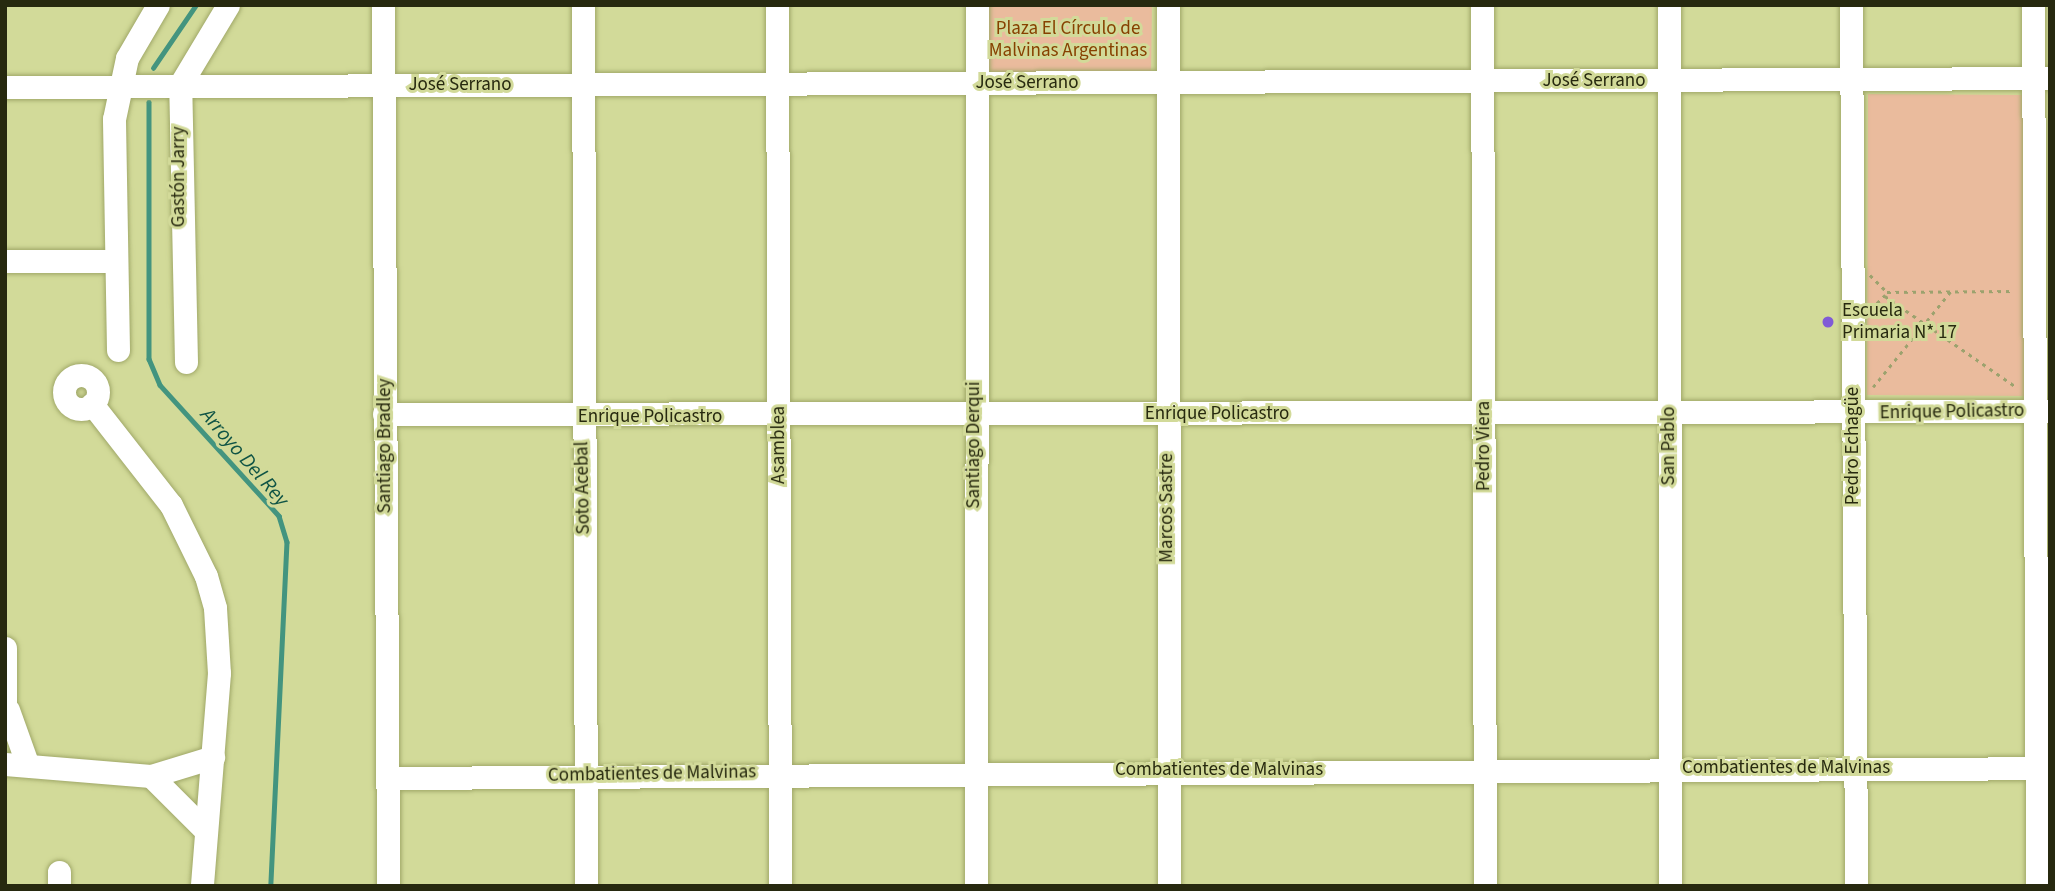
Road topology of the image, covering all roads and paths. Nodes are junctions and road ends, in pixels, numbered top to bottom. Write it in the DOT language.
graph roads {
  1 [pos="158,5"];
  2 [pos="228,5"];
  3 [pos="383,5"];
  4 [pos="583,5"];
  5 [pos="777,5"];
  6 [pos="977,5"];
  7 [pos="1168,5"];
  8 [pos="1482,5"];
  9 [pos="1669,5"];
  10 [pos="1852,5"];
  11 [pos="2033,5"];
  12 [pos="2041,78"];
  13 [pos="1670,80"];
  14 [pos="1852,80"];
  15 [pos="1483,81"];
  16 [pos="1168,82"];
  17 [pos="979,83"];
  18 [pos="584,84"];
  19 [pos="777,84"];
  20 [pos="180,85"];
  21 [pos="383,85"];
  22 [pos="5,87"];
  23 [pos="119,87"];
  24 [pos="5,261"];
  25 [pos="116,261"];
  26 [pos="1867,286"];
  27 [pos="1951,291"];
  28 [pos="2028,291"];
  29 [pos="1886,294"];
  30 [pos="1867,299"];
  31 [pos="1925,323"];
  32 [pos="118,350"];
  33 [pos="186,362"];
  34 [pos="1867,381"];
  35 [pos="2019,388"];
  36 [pos="1867,395"];
  37 [pos="1880,395"];
  38 [pos="92,404"];
  39 [pos="2043,411"];
  40 [pos="1484,412"];
  41 [pos="1669,413"];
  42 [pos="384,414"];
  43 [pos="1853,414"];
  44 [pos="974,415"];
  45 [pos="1167,415"];
  46 [pos="779,416"];
  47 [pos="582,418"];
  48 [pos="5,648"];
  49 [pos="7,715"];
  50 [pos="213,757"];
  51 [pos="16,763"];
  52 [pos="1856,767"];
  53 [pos="2044,768"];
  54 [pos="1484,769"];
  55 [pos="1671,769"];
  56 [pos="1169,770"];
  57 [pos="779,772"];
  58 [pos="974,773"];
  59 [pos="586,774"];
  60 [pos="151,776"];
  61 [pos="388,778"];
  62 [pos="202,827"];
  63 [pos="202,886"];
  64 [pos="388,886"];
  65 [pos="586,886"];
  66 [pos="780,886"];
  67 [pos="976,886"];
  68 [pos="1169,886"];
  69 [pos="1485,886"];
  70 [pos="1670,886"];
  71 [pos="1856,886"];
  72 [pos="2037,886"];
  1 -- 23 [label="street"];
  2 -- 20 [label="street"];
  3 -- 21 [label="street, Santiago Bradley"];
  4 -- 18 [label="street, Soto Acebal"];
  5 -- 19 [label="street, Asamblea"];
  6 -- 17 [label="street, Santiago Derqui"];
  7 -- 16 [label="street, Marcos Sastre"];
  8 -- 15 [label="street, Pedro Viera"];
  9 -- 13 [label="street, San Pablo"];
  10 -- 14 [label="street, Pedro Echagüe"];
  11 -- 12 [label="street"];
  12 -- 14 [label="street, José Serrano"];
  12 -- 39 [label="street"];
  13 -- 14 [label="street, José Serrano"];
  13 -- 15 [label="street, José Serrano"];
  13 -- 41 [label="street, San Pablo"];
  14 -- 43 [label="street, Pedro Echagüe"];
  15 -- 16 [label="street, José Serrano"];
  15 -- 40 [label="street, Pedro Viera"];
  16 -- 17 [label="street, José Serrano"];
  16 -- 45 [label="street, Marcos Sastre"];
  17 -- 19 [label="street, José Serrano"];
  17 -- 44 [label="street, Santiago Derqui"];
  18 -- 19 [label="street, José Serrano"];
  18 -- 21 [label="street, José Serrano"];
  18 -- 47 [label="street, Soto Acebal"];
  19 -- 46 [label="street, Asamblea"];
  20 -- 21 [label="street, José Serrano"];
  20 -- 23 [label="street, José Serrano"];
  20 -- 33 [label="street, Gastón Jarry"];
  21 -- 42 [label="street, Santiago Bradley"];
  22 -- 23 [label="street, José Serrano"];
  23 -- 25 [label="street"];
  24 -- 25 [label="street"];
  25 -- 32 [label="street"];
  26 -- 29 [label="path"];
  27 -- 28 [label="path"];
  27 -- 29 [label="path"];
  27 -- 31 [label="path"];
  29 -- 30 [label="path"];
  29 -- 31 [label="path"];
  31 -- 35 [label="path"];
  31 -- 36 [label="path"];
  34 -- 36 [label="path"];
  36 -- 37 [label="path"];
  38 -- 50 [label="street"];
  39 -- 43 [label="street, Enrique Policastro"];
  39 -- 53 [label="street"];
  40 -- 41 [label="street, Enrique Policastro"];
  40 -- 45 [label="street, Enrique Policastro"];
  40 -- 54 [label="street, Pedro Viera"];
  41 -- 43 [label="street, Enrique Policastro"];
  41 -- 55 [label="street, San Pablo"];
  42 -- 47 [label="street, Enrique Policastro"];
  42 -- 61 [label="street, Santiago Bradley"];
  43 -- 52 [label="street, Pedro Echagüe"];
  44 -- 45 [label="street, Enrique Policastro"];
  44 -- 46 [label="street, Enrique Policastro"];
  44 -- 58 [label="street, Santiago Derqui"];
  45 -- 56 [label="street, Marcos Sastre"];
  46 -- 47 [label="street, Enrique Policastro"];
  46 -- 57 [label="street, Asamblea"];
  47 -- 59 [label="street, Soto Acebal"];
  48 -- 49 [label="street"];
  49 -- 51 [label="street"];
  50 -- 60 [label="street"];
  50 -- 62 [label="street"];
  51 -- 60 [label="street"];
  52 -- 53 [label="street, Combatientes de Malvinas"];
  52 -- 55 [label="street, Combatientes de Malvinas"];
  52 -- 71 [label="street, Pedro Echagüe"];
  53 -- 72 [label="street"];
  54 -- 55 [label="street, Combatientes de Malvinas"];
  54 -- 56 [label="street, Combatientes de Malvinas"];
  54 -- 69 [label="street, Pedro Viera"];
  55 -- 70 [label="street, San Pablo"];
  56 -- 58 [label="street, Combatientes de Malvinas"];
  56 -- 68 [label="street, Marcos Sastre"];
  57 -- 58 [label="street, Combatientes de Malvinas"];
  57 -- 59 [label="street, Combatientes de Malvinas"];
  57 -- 66 [label="street, Asamblea"];
  58 -- 67 [label="street, Santiago Derqui"];
  59 -- 61 [label="street, Combatientes de Malvinas"];
  59 -- 65 [label="street, Soto Acebal"];
  60 -- 62 [label="street"];
  61 -- 64 [label="street, Santiago Bradley"];
  62 -- 63 [label="street"];
}
